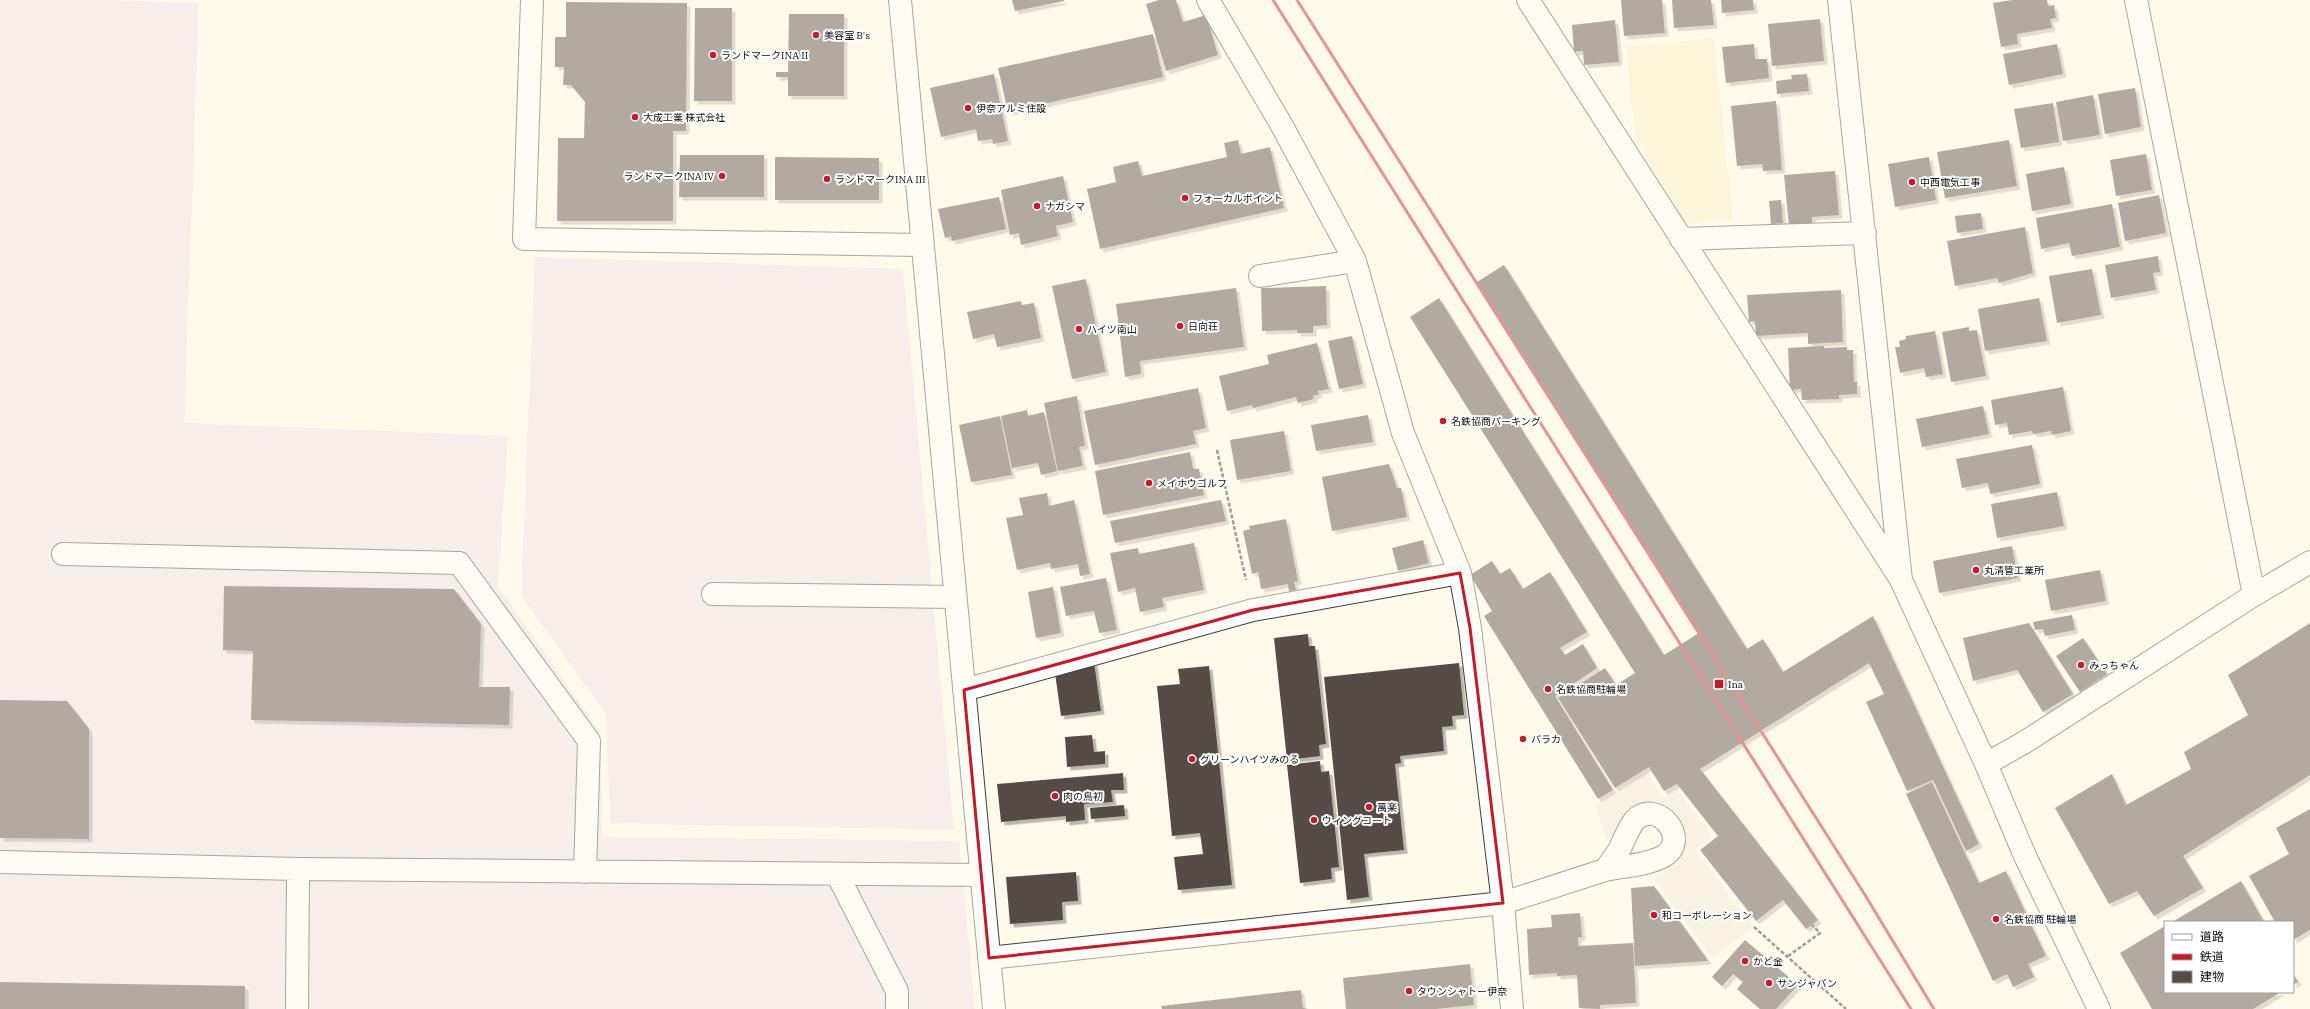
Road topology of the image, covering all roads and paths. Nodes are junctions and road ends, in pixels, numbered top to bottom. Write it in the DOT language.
graph roads {
  1 [pos="532,0"];
  2 [pos="900,0"];
  3 [pos="1208,0"];
  4 [pos="1528,0"];
  5 [pos="1839,0"];
  6 [pos="2136,0"];
  7 [pos="1865,233"];
  8 [pos="1681,240"];
  9 [pos="921,245"];
  10 [pos="1355,261"];
  11 [pos="1260,276"];
  12 [pos="1217,450"];
  13 [pos="63,554"];
  14 [pos="2310,562"];
  15 [pos="1460,573"];
  16 [pos="1900,580"];
  17 [pos="713,594"];
  18 [pos="2254,595"];
  19 [pos="955,596"];
  20 [pos="1253,610"];
  21 [pos="964,690"];
  22 [pos="1986,764"];
  23 [pos="0,862"];
  24 [pos="298,869"];
  25 [pos="1605,870"];
  26 [pos="585,872"];
  27 [pos="837,874"];
  28 [pos="981,876"];
  29 [pos="1503,903"];
  30 [pos="1812,924"];
  31 [pos="1754,927"];
  32 [pos="1788,956"];
  33 [pos="989,958"];
  34 [pos="297,1009"];
  35 [pos="897,1009"];
  36 [pos="994,1009"];
  37 [pos="1512,1009"];
  38 [pos="1846,1009"];
  39 [pos="2099,1009"];
  1 -- 9 [label="street"];
  2 -- 9 [label="street"];
  3 -- 10 [label="street"];
  4 -- 8 [label="street"];
  5 -- 7 [label="street"];
  6 -- 18 [label="street"];
  7 -- 8 [label="street"];
  7 -- 16 [label="street"];
  8 -- 16 [label="street"];
  9 -- 19 [label="street"];
  10 -- 11 [label="street"];
  10 -- 15 [label="street"];
  12 -- 20 [label="path"];
  13 -- 26 [label="street"];
  14 -- 18 [label="street"];
  15 -- 20 [label="street"];
  15 -- 29 [label="street"];
  16 -- 22 [label="street"];
  17 -- 19 [label="street"];
  18 -- 22 [label="street"];
  19 -- 21 [label="street"];
  20 -- 21 [label="street"];
  21 -- 28 [label="street"];
  22 -- 39 [label="street"];
  23 -- 24 [label="street"];
  24 -- 26 [label="street"];
  24 -- 34 [label="street"];
  25 -- 29 [label="street"];
  26 -- 27 [label="street"];
  27 -- 28 [label="street"];
  27 -- 35 [label="street"];
  28 -- 33 [label="street"];
  29 -- 33 [label="street"];
  29 -- 37 [label="street"];
  30 -- 32 [label="path"];
  31 -- 32 [label="path"];
  32 -- 38 [label="path"];
  33 -- 36 [label="street"];
}
